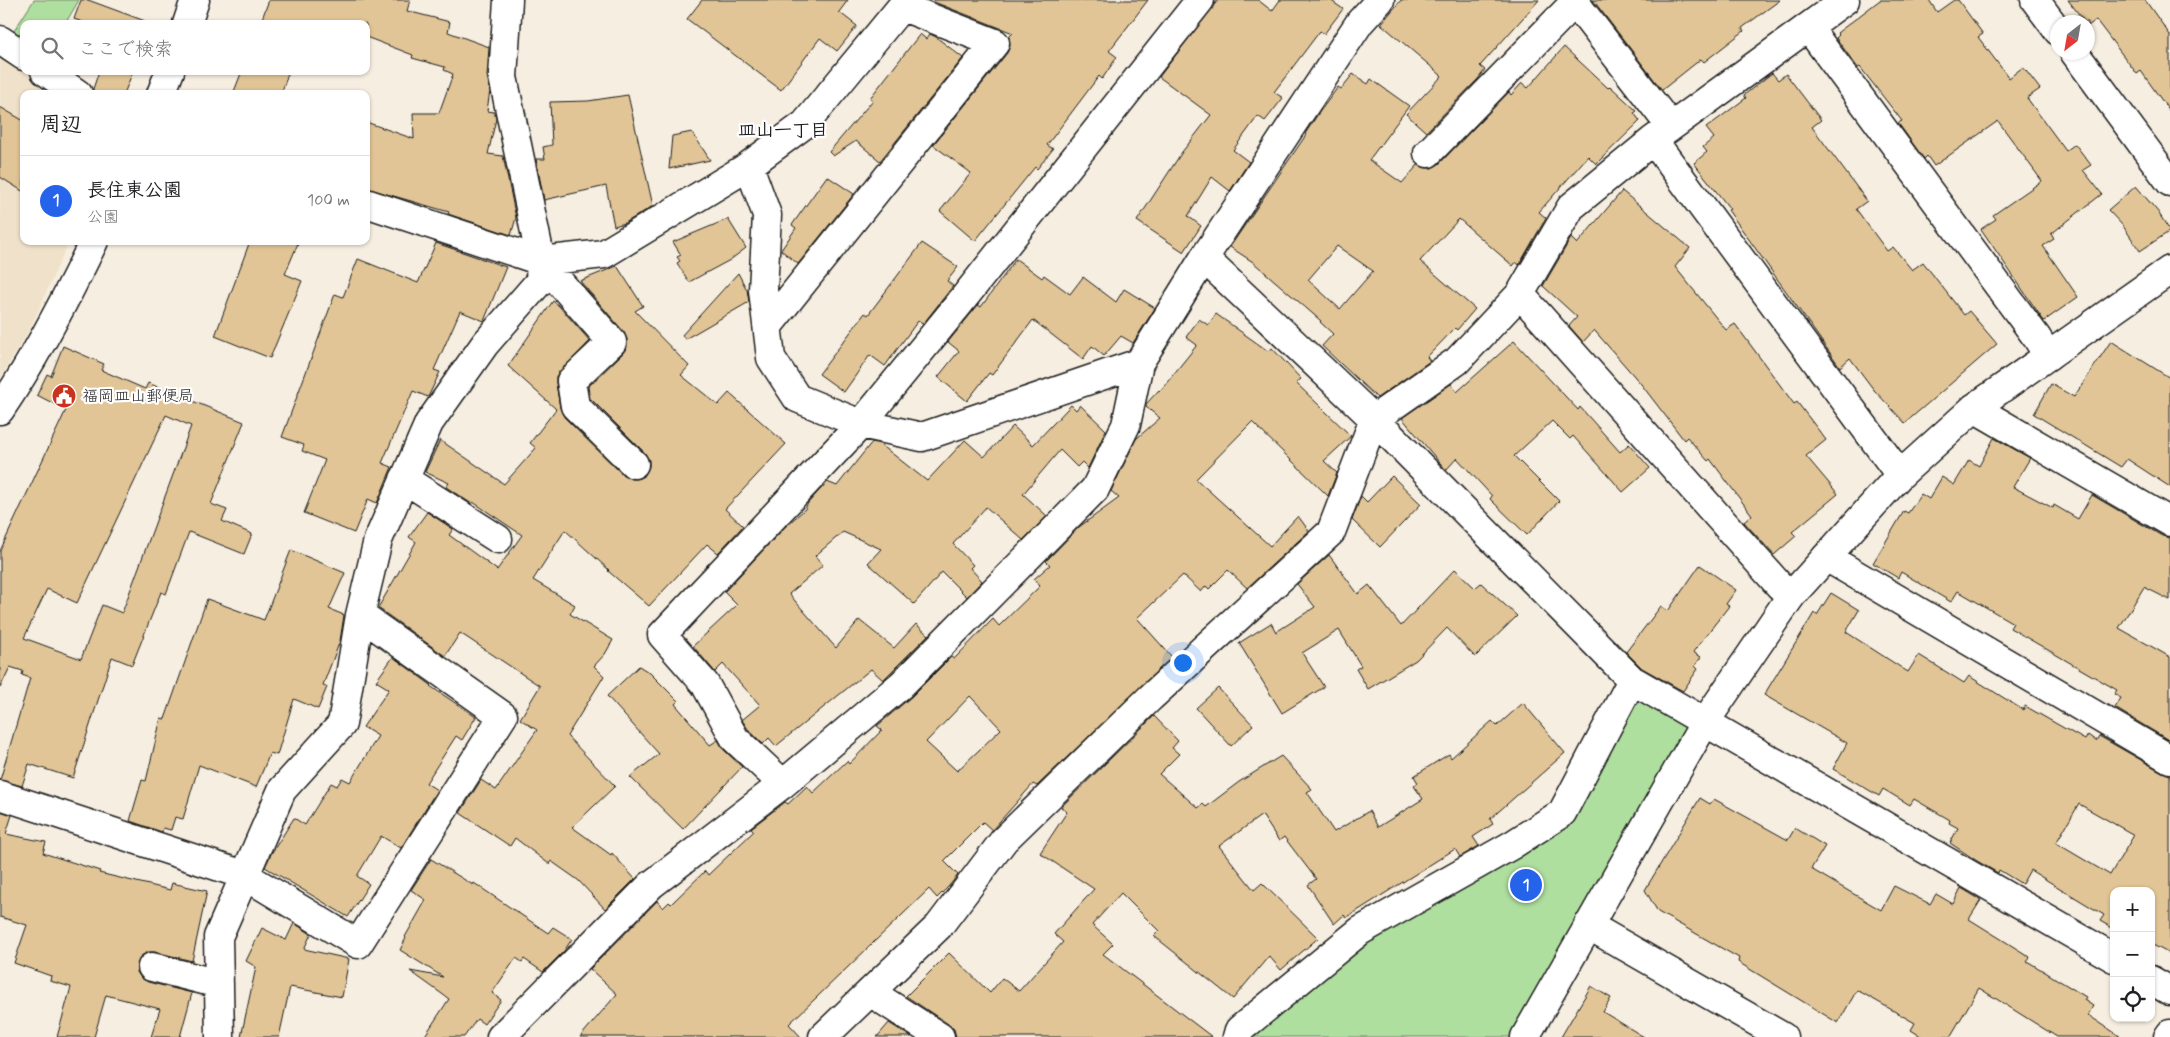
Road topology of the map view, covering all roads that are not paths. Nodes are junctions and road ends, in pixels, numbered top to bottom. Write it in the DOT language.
graph roads {
  1 [pos="195,0"];
  2 [pos="508,0"];
  3 [pos="1200,0"];
  4 [pos="1380,0"];
  5 [pos="1845,0"];
  6 [pos="2035,0"];
  7 [pos="1575,1"];
  8 [pos="905,4"];
  9 [pos="188,20"];
  10 [pos="2050,20"];
  11 [pos="1808,27"];
  12 [pos="0,40"];
  13 [pos="20,53"];
  14 [pos="2080,60"];
  15 [pos="52,75"];
  16 [pos="168,75"];
  17 [pos="72,90"];
  18 [pos="163,90"];
  19 [pos="1662,133"];
  20 [pos="1428,153"];
  21 [pos="749,166"];
  22 [pos="2170,182"];
  23 [pos="370,204"];
  24 [pos="92,245"];
  25 [pos="1204,258"];
  26 [pos="541,261"];
  27 [pos="2170,270"];
  28 [pos="1520,294"];
  29 [pos="768,326"];
  30 [pos="2048,356"];
  31 [pos="1139,363"];
  32 [pos="1974,408"];
  33 [pos="0,410"];
  34 [pos="1374,419"];
  35 [pos="861,424"];
  36 [pos="634,464"];
  37 [pos="1900,474"];
  38 [pos="404,479"];
  39 [pos="2170,522"];
  40 [pos="498,539"];
  41 [pos="1826,556"];
  42 [pos="1791,596"];
  43 [pos="360,615"];
  44 [pos="1632,680"];
  45 [pos="1705,722"];
  46 [pos="2170,759"];
  47 [pos="783,784"];
  48 [pos="0,795"];
  49 [pos="244,874"];
  50 [pos="1588,925"];
  51 [pos="2110,956"];
  52 [pos="152,967"];
  53 [pos="2155,982"];
  54 [pos="219,984"];
  55 [pos="2170,990"];
  56 [pos="870,992"];
  57 [pos="2170,1034"];
  58 [pos="220,1037"];
  59 [pos="501,1037"];
  60 [pos="823,1037"];
  61 [pos="940,1037"];
  62 [pos="1237,1037"];
  63 [pos="1525,1037"];
  64 [pos="1783,1037"];
  65 [pos="2168,1037"];
  1 -- 9 [label="street"];
  2 -- 26 [label="street"];
  3 -- 35 [label="street"];
  4 -- 25 [label="street"];
  5 -- 11 [label="street"];
  6 -- 10 [label="street"];
  7 -- 19 [label="street"];
  7 -- 20 [label="street"];
  8 -- 21 [label="street"];
  8 -- 29 [label="street"];
  11 -- 19 [label="street"];
  11 -- 30 [label="street"];
  12 -- 13 [label="street"];
  14 -- 22 [label="street"];
  15 -- 17 [label="street"];
  16 -- 18 [label="street"];
  19 -- 28 [label="street"];
  19 -- 37 [label="street"];
  21 -- 26 [label="street"];
  21 -- 29 [label="street"];
  23 -- 26 [label="street"];
  24 -- 33 [label="street"];
  25 -- 31 [label="street"];
  25 -- 34 [label="street"];
  26 -- 36 [label="street"];
  26 -- 38 [label="street"];
  27 -- 30 [label="street"];
  28 -- 34 [label="street"];
  28 -- 42 [label="street"];
  29 -- 35 [label="street"];
  30 -- 32 [label="street"];
  31 -- 35 [label="street"];
  31 -- 47 [label="street"];
  32 -- 37 [label="street"];
  32 -- 39 [label="street"];
  34 -- 44 [label="street"];
  34 -- 56 [label="street"];
  35 -- 47 [label="street"];
  37 -- 41 [label="street"];
  38 -- 40 [label="street"];
  38 -- 43 [label="street"];
  41 -- 42 [label="street"];
  41 -- 46 [label="street"];
  42 -- 45 [label="street"];
  43 -- 49 [label="street"];
  43 -- 49 [label="street"];
  44 -- 45 [label="street"];
  44 -- 62 [label="street"];
  45 -- 50 [label="street"];
  45 -- 51 [label="street"];
  47 -- 59 [label="street"];
  48 -- 49 [label="street"];
  49 -- 54 [label="street"];
  50 -- 63 [label="street"];
  50 -- 64 [label="street"];
  52 -- 54 [label="street"];
  53 -- 55 [label="street"];
  54 -- 58 [label="street"];
  56 -- 60 [label="street"];
  56 -- 61 [label="street"];
  57 -- 65 [label="street"];
}
